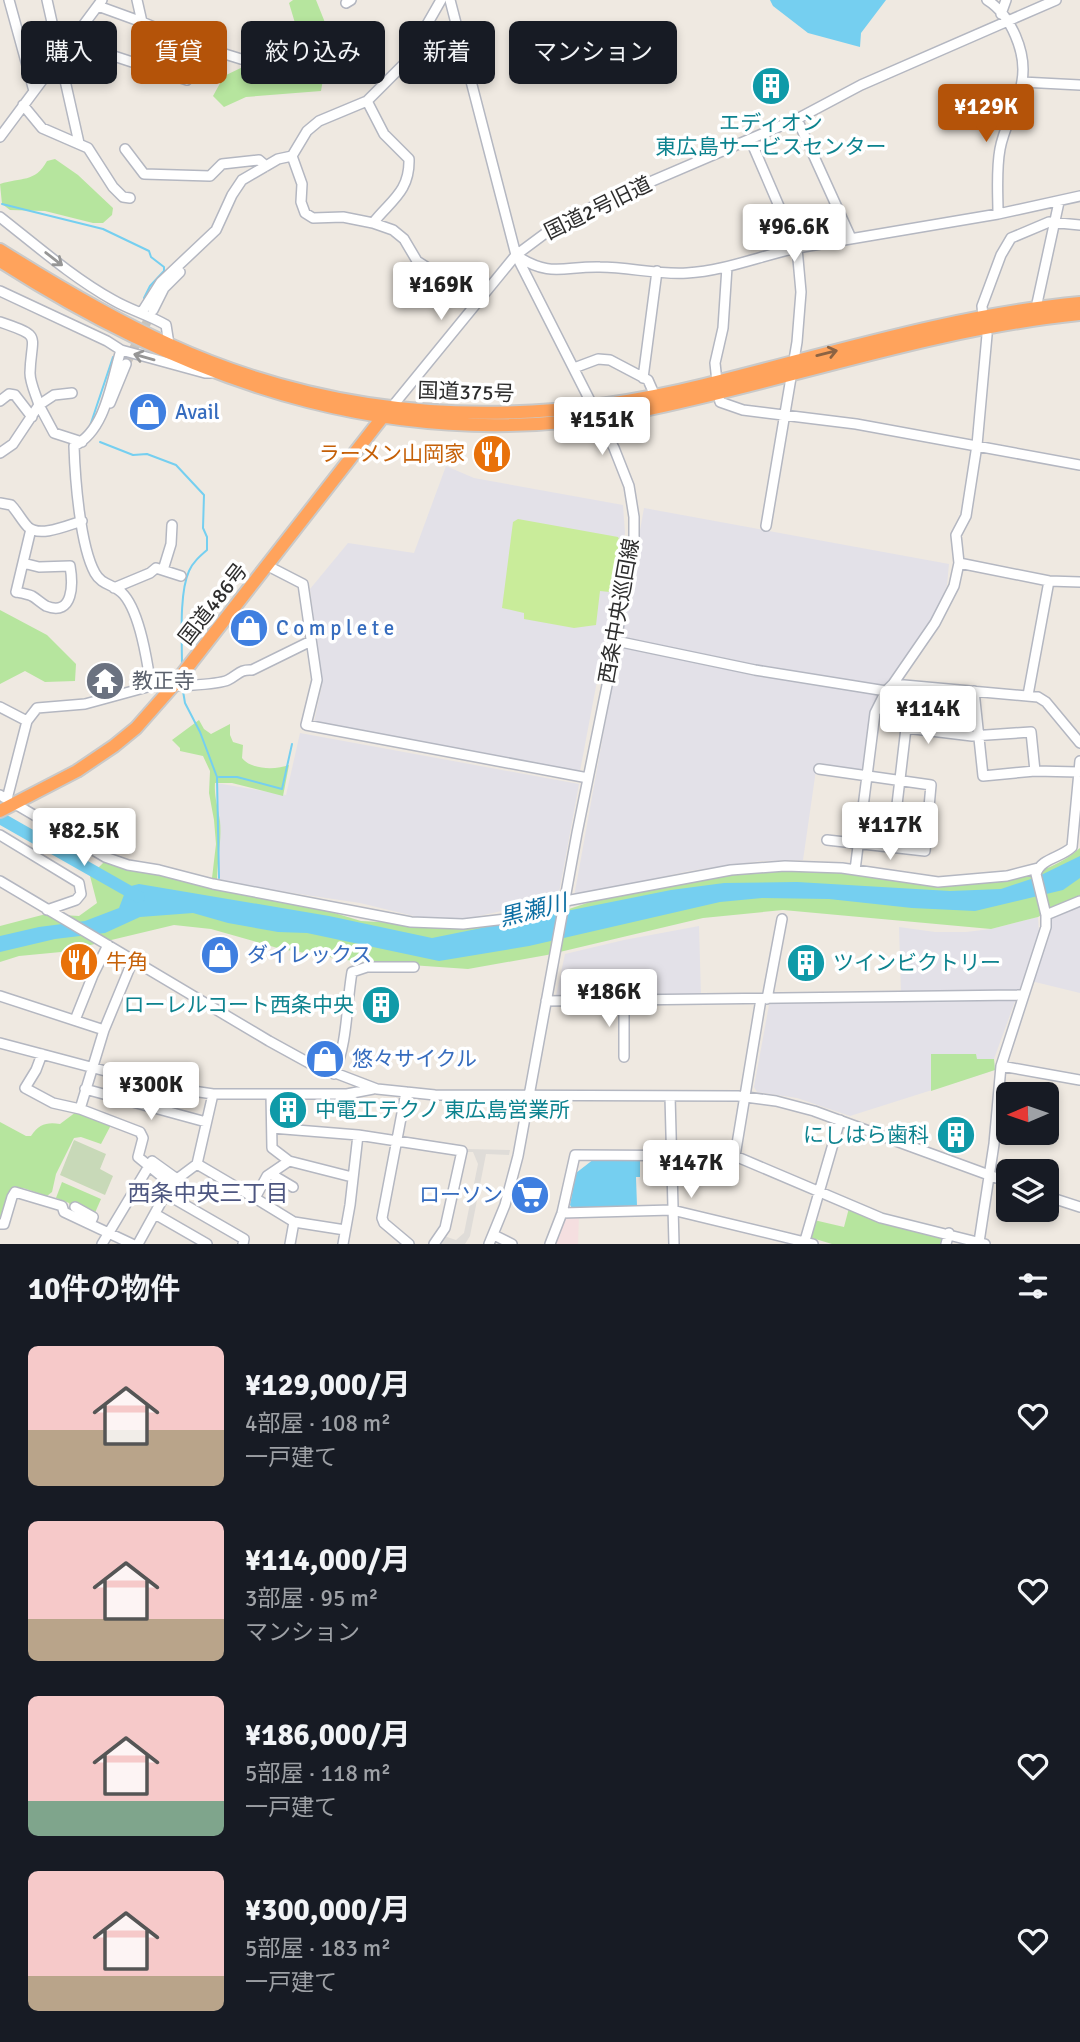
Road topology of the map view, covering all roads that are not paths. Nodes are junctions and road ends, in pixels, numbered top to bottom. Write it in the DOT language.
graph roads {
  1 [pos="7,0"];
  2 [pos="47,0"];
  3 [pos="137,0"];
  4 [pos="441,0"];
  5 [pos="450,0"];
  6 [pos="987,0"];
  7 [pos="1006,0"];
  8 [pos="1056,0"];
  9 [pos="0,3"];
  10 [pos="100,3"];
  11 [pos="1004,18"];
  12 [pos="52,21"];
  13 [pos="87,21"];
  14 [pos="140,21"];
  15 [pos="142,21"];
  16 [pos="227,55"];
  17 [pos="241,59"];
  18 [pos="1023,82"];
  19 [pos="39,84"];
  20 [pos="66,84"];
  21 [pos="1080,85"];
  22 [pos="34,91"];
  23 [pos="367,101"];
  24 [pos="23,105"];
  25 [pos="797,119"];
  26 [pos="1,132"];
  27 [pos="750,139"];
  28 [pos="79,143"];
  29 [pos="125,149"];
  30 [pos="292,156"];
  31 [pos="266,166"];
  32 [pos="1080,196"];
  33 [pos="130,198"];
  34 [pos="1059,202"];
  35 [pos="998,214"];
  36 [pos="0,217"];
  37 [pos="1056,221"];
  38 [pos="373,223"];
  39 [pos="1080,225"];
  40 [pos="851,238"];
  41 [pos="797,248"];
  42 [pos="0,250"];
  43 [pos="196,250"];
  44 [pos="516,255"];
  45 [pos="0,261"];
  46 [pos="727,267"];
  47 [pos="657,271"];
  48 [pos="0,291"];
  49 [pos="477,299"];
  50 [pos="1080,303"];
  51 [pos="1036,309"];
  52 [pos="153,310"];
  53 [pos="142,312"];
  54 [pos="1080,314"];
  55 [pos="0,322"];
  56 [pos="984,323"];
  57 [pos="169,344"];
  58 [pos="121,350"];
  59 [pos="126,364"];
  60 [pos="793,367"];
  61 [pos="574,368"];
  62 [pos="215,373"];
  63 [pos="643,378"];
  64 [pos="717,387"];
  65 [pos="72,393"];
  66 [pos="655,396"];
  67 [pos="0,401"];
  68 [pos="39,405"];
  69 [pos="103,411"];
  70 [pos="596,412"];
  71 [pos="386,413"];
  72 [pos="784,414"];
  73 [pos="32,417"];
  74 [pos="82,442"];
  75 [pos="977,445"];
  76 [pos="0,453"];
  77 [pos="1080,465"];
  78 [pos="0,503"];
  79 [pos="82,521"];
  80 [pos="172,525"];
  81 [pos="766,526"];
  82 [pos="31,529"];
  83 [pos="959,563"];
  84 [pos="23,564"];
  85 [pos="268,566"];
  86 [pos="163,570"];
  87 [pos="181,576"];
  88 [pos="1049,581"];
  89 [pos="1080,582"];
  90 [pos="114,588"];
  91 [pos="311,641"];
  92 [pos="616,641"];
  93 [pos="151,686"];
  94 [pos="173,686"];
  95 [pos="890,687"];
  96 [pos="974,691"];
  97 [pos="1028,695"];
  98 [pos="0,707"];
  99 [pos="27,721"];
  100 [pos="978,736"];
  101 [pos="1080,743"];
  102 [pos="1080,761"];
  103 [pos="819,769"];
  104 [pos="1035,771"];
  105 [pos="1078,772"];
  106 [pos="868,776"];
  107 [pos="588,778"];
  108 [pos="899,780"];
  109 [pos="6,803"];
  110 [pos="0,835"];
  111 [pos="827,840"];
  112 [pos="859,844"];
  113 [pos="892,847"];
  114 [pos="855,870"];
  115 [pos="1037,871"];
  116 [pos="0,881"];
  117 [pos="1080,901"];
  118 [pos="565,902"];
  119 [pos="49,911"];
  120 [pos="1046,915"];
  121 [pos="782,919"];
  122 [pos="108,945"];
  123 [pos="133,960"];
  124 [pos="414,967"];
  125 [pos="1022,995"];
  126 [pos="0,996"];
  127 [pos="764,999"];
  128 [pos="624,1000"];
  129 [pos="546,1001"];
  130 [pos="75,1020"];
  131 [pos="104,1030"];
  132 [pos="0,1043"];
  133 [pos="42,1054"];
  134 [pos="624,1057"];
  135 [pos="1000,1066"];
  136 [pos="92,1068"];
  137 [pos="334,1074"];
  138 [pos="1080,1080"];
  139 [pos="85,1089"];
  140 [pos="374,1089"];
  141 [pos="406,1093"];
  142 [pos="213,1094"];
  143 [pos="271,1094"];
  144 [pos="670,1096"];
  145 [pos="528,1097"];
  146 [pos="745,1098"];
  147 [pos="80,1109"];
  148 [pos="841,1120"];
  149 [pos="206,1122"];
  150 [pos="272,1128"];
  151 [pos="358,1135"];
  152 [pos="396,1141"];
  153 [pos="673,1156"];
  154 [pos="735,1156"];
  155 [pos="289,1161"];
  156 [pos="197,1164"];
  157 [pos="149,1166"];
  158 [pos="271,1174"];
  159 [pos="987,1175"];
  160 [pos="352,1177"];
  161 [pos="996,1178"];
  162 [pos="293,1187"];
  163 [pos="819,1191"];
  164 [pos="166,1194"];
  165 [pos="255,1198"];
  166 [pos="1059,1200"];
  167 [pos="75,1207"];
  168 [pos="1080,1207"];
  169 [pos="672,1210"];
  170 [pos="562,1213"];
  171 [pos="155,1214"];
  172 [pos="294,1223"];
  173 [pos="0,1224"];
  174 [pos="90,1224"];
  175 [pos="345,1230"];
  176 [pos="108,1233"];
  177 [pos="949,1234"];
  178 [pos="492,1240"];
  179 [pos="807,1243"];
  180 [pos="982,1243"];
  181 [pos="102,1244"];
  182 [pos="132,1244"];
  183 [pos="138,1244"];
  184 [pos="207,1244"];
  185 [pos="243,1244"];
  186 [pos="290,1244"];
  187 [pos="343,1244"];
  188 [pos="409,1244"];
  189 [pos="434,1244"];
  190 [pos="512,1244"];
  191 [pos="550,1244"];
  192 [pos="674,1244"];
  193 [pos="946,1244"];
  1 -- 9 [label="street"];
  1 -- 22 [label="street"];
  2 -- 12 [label="street"];
  3 -- 15 [label="street"];
  4 -- 23 [label="street"];
  5 -- 44 [label="street, 西条中央巡回線"];
  6 -- 11 [label="street"];
  7 -- 11 [label="street"];
  8 -- 11 [label="street, 国道2号旧道"];
  10 -- 13 [label="street"];
  10 -- 14 [label="street"];
  11 -- 18 [label="street"];
  11 -- 25 [label="street, 国道2号旧道"];
  16 -- 17 [label="street"];
  18 -- 21 [label="street"];
  18 -- 35 [label="street"];
  19 -- 22 [label="street"];
  20 -- 28 [label="street"];
  22 -- 24 [label="street"];
  23 -- 30 [label="street"];
  23 -- 38 [label="street"];
  24 -- 26 [label="street"];
  24 -- 28 [label="street"];
  25 -- 27 [label="street, 国道2号旧道"];
  25 -- 40 [label="street"];
  27 -- 41 [label="street"];
  27 -- 44 [label="street, 国道2号旧道"];
  28 -- 33 [label="street"];
  29 -- 31 [label="street"];
  30 -- 31 [label="street"];
  30 -- 38 [label="street"];
  31 -- 43 [label="street"];
  32 -- 34 [label="street"];
  34 -- 35 [label="street"];
  34 -- 37 [label="street"];
  35 -- 40 [label="street"];
  36 -- 53 [label="street, one-way"];
  37 -- 39 [label="street"];
  37 -- 51 [label="street"];
  37 -- 56 [label="street"];
  38 -- 49 [label="street"];
  40 -- 41 [label="street"];
  41 -- 46 [label="street"];
  41 -- 60 [label="street"];
  42 -- 57 [label="highway, 国道375号"];
  43 -- 52 [label="street"];
  43 -- 53 [label="street"];
  44 -- 47 [label="street"];
  44 -- 49 [label="street, 国道2号旧道"];
  44 -- 61 [label="street, 西条中央巡回線"];
  45 -- 62 [label="highway, 国道375号"];
  46 -- 47 [label="street"];
  46 -- 64 [label="street"];
  47 -- 63 [label="street"];
  48 -- 58 [label="street"];
  49 -- 71 [label="street, 国道2号旧道"];
  50 -- 51 [label="highway, 国道375号"];
  51 -- 56 [label="highway, 国道375号"];
  53 -- 57 [label="street"];
  54 -- 56 [label="highway, 国道375号"];
  55 -- 68 [label="street"];
  56 -- 60 [label="highway, 国道375号"];
  56 -- 75 [label="street"];
  57 -- 71 [label="highway, 国道375号"];
  62 -- 58 [label="street, one-way"];
  58 -- 69 [label="street"];
  59 -- 69 [label="street"];
  60 -- 64 [label="highway, 国道375号"];
  60 -- 72 [label="street"];
  61 -- 63 [label="street"];
  61 -- 70 [label="street, 西条中央巡回線"];
  62 -- 71 [label="highway, 国道375号"];
  63 -- 66 [label="street"];
  64 -- 66 [label="highway, 国道375号"];
  64 -- 70 [label="highway, 国道375号"];
  64 -- 72 [label="street"];
  65 -- 68 [label="street"];
  66 -- 70 [label="highway, 国道375号"];
  67 -- 73 [label="street"];
  68 -- 73 [label="street"];
  68 -- 74 [label="street"];
  69 -- 74 [label="street"];
  70 -- 71 [label="highway, 国道375号"];
  70 -- 92 [label="street, 西条中央巡回線"];
  71 -- 85 [label="highway, 国道486号"];
  72 -- 75 [label="street"];
  72 -- 81 [label="street"];
  73 -- 76 [label="street"];
  74 -- 79 [label="street"];
  75 -- 77 [label="street"];
  75 -- 83 [label="street"];
  78 -- 82 [label="street"];
  79 -- 82 [label="street"];
  79 -- 90 [label="street"];
  80 -- 86 [label="street"];
  82 -- 84 [label="street"];
  83 -- 88 [label="street"];
  83 -- 95 [label="street"];
  84 -- 84 [label="street"];
  85 -- 91 [label="street"];
  85 -- 94 [label="highway, 国道486号"];
  86 -- 87 [label="street"];
  86 -- 90 [label="street"];
  88 -- 89 [label="street"];
  88 -- 97 [label="street"];
  90 -- 93 [label="street"];
  91 -- 94 [label="street"];
  91 -- 107 [label="street"];
  92 -- 95 [label="street"];
  92 -- 107 [label="street, 西条中央巡回線"];
  93 -- 94 [label="street"];
  93 -- 99 [label="street"];
  94 -- 109 [label="highway, 国道486号"];
  95 -- 96 [label="street"];
  95 -- 106 [label="street"];
  96 -- 97 [label="street"];
  96 -- 100 [label="street"];
  97 -- 101 [label="street"];
  98 -- 99 [label="street"];
  99 -- 109 [label="street"];
  100 -- 104 [label="street"];
  100 -- 104 [label="street"];
  100 -- 108 [label="street"];
  102 -- 105 [label="street"];
  103 -- 106 [label="street"];
  104 -- 105 [label="street"];
  105 -- 115 [label="street"];
  106 -- 108 [label="street"];
  106 -- 112 [label="street"];
  107 -- 118 [label="street, 西条中央巡回線"];
  108 -- 113 [label="street"];
  108 -- 113 [label="street"];
  109 -- 118 [label="street"];
  110 -- 119 [label="street"];
  111 -- 112 [label="street"];
  112 -- 113 [label="street"];
  112 -- 114 [label="street"];
  114 -- 115 [label="street"];
  114 -- 118 [label="street"];
  115 -- 120 [label="street"];
  116 -- 119 [label="street"];
  117 -- 120 [label="street"];
  118 -- 129 [label="street, 西条中央巡回線"];
  119 -- 122 [label="street"];
  120 -- 125 [label="street"];
  121 -- 127 [label="street"];
  122 -- 123 [label="street"];
  122 -- 130 [label="street"];
  123 -- 131 [label="street"];
  123 -- 137 [label="street"];
  124 -- 137 [label="street"];
  125 -- 127 [label="street"];
  125 -- 135 [label="street"];
  126 -- 130 [label="street"];
  127 -- 128 [label="street"];
  127 -- 146 [label="street"];
  128 -- 129 [label="street"];
  128 -- 134 [label="street"];
  129 -- 145 [label="street, 西条中央巡回線"];
  130 -- 131 [label="street"];
  131 -- 136 [label="street"];
  132 -- 133 [label="street"];
  133 -- 136 [label="street"];
  133 -- 147 [label="street"];
  135 -- 138 [label="street"];
  135 -- 159 [label="street"];
  136 -- 139 [label="street"];
  136 -- 142 [label="street"];
  137 -- 140 [label="street"];
  139 -- 147 [label="street"];
  139 -- 149 [label="street"];
  140 -- 141 [label="street"];
  140 -- 143 [label="street"];
  141 -- 145 [label="street"];
  141 -- 152 [label="street"];
  142 -- 143 [label="street"];
  142 -- 149 [label="street"];
  143 -- 150 [label="street"];
  144 -- 145 [label="street"];
  144 -- 146 [label="street"];
  144 -- 153 [label="street"];
  145 -- 178 [label="street, 西条中央巡回線"];
  146 -- 148 [label="street"];
  146 -- 154 [label="street"];
  147 -- 157 [label="street"];
  148 -- 159 [label="street"];
  148 -- 163 [label="street"];
  149 -- 156 [label="street"];
  150 -- 151 [label="street"];
  150 -- 155 [label="street"];
  151 -- 152 [label="street"];
  151 -- 160 [label="street"];
  152 -- 188 [label="street"];
  152 -- 189 [label="street"];
  153 -- 154 [label="street"];
  153 -- 169 [label="street"];
  153 -- 170 [label="street"];
  154 -- 163 [label="street"];
  155 -- 158 [label="street"];
  155 -- 160 [label="street"];
  156 -- 157 [label="street"];
  156 -- 165 [label="street"];
  157 -- 164 [label="street"];
  157 -- 176 [label="street"];
  158 -- 162 [label="street"];
  158 -- 165 [label="street"];
  159 -- 161 [label="street"];
  159 -- 180 [label="street"];
  160 -- 175 [label="street"];
  163 -- 177 [label="street"];
  163 -- 179 [label="street"];
  164 -- 171 [label="street"];
  164 -- 185 [label="street"];
  165 -- 172 [label="street"];
  166 -- 168 [label="street"];
  167 -- 174 [label="street"];
  169 -- 170 [label="street"];
  169 -- 179 [label="street"];
  169 -- 192 [label="street"];
  170 -- 191 [label="street"];
  171 -- 183 [label="street"];
  171 -- 184 [label="street"];
  172 -- 175 [label="street"];
  172 -- 186 [label="street"];
  173 -- 174 [label="street"];
  174 -- 176 [label="street"];
  175 -- 187 [label="street"];
  176 -- 181 [label="street"];
  176 -- 182 [label="street"];
  177 -- 180 [label="street"];
  177 -- 193 [label="street"];
  178 -- 190 [label="street"];
}
